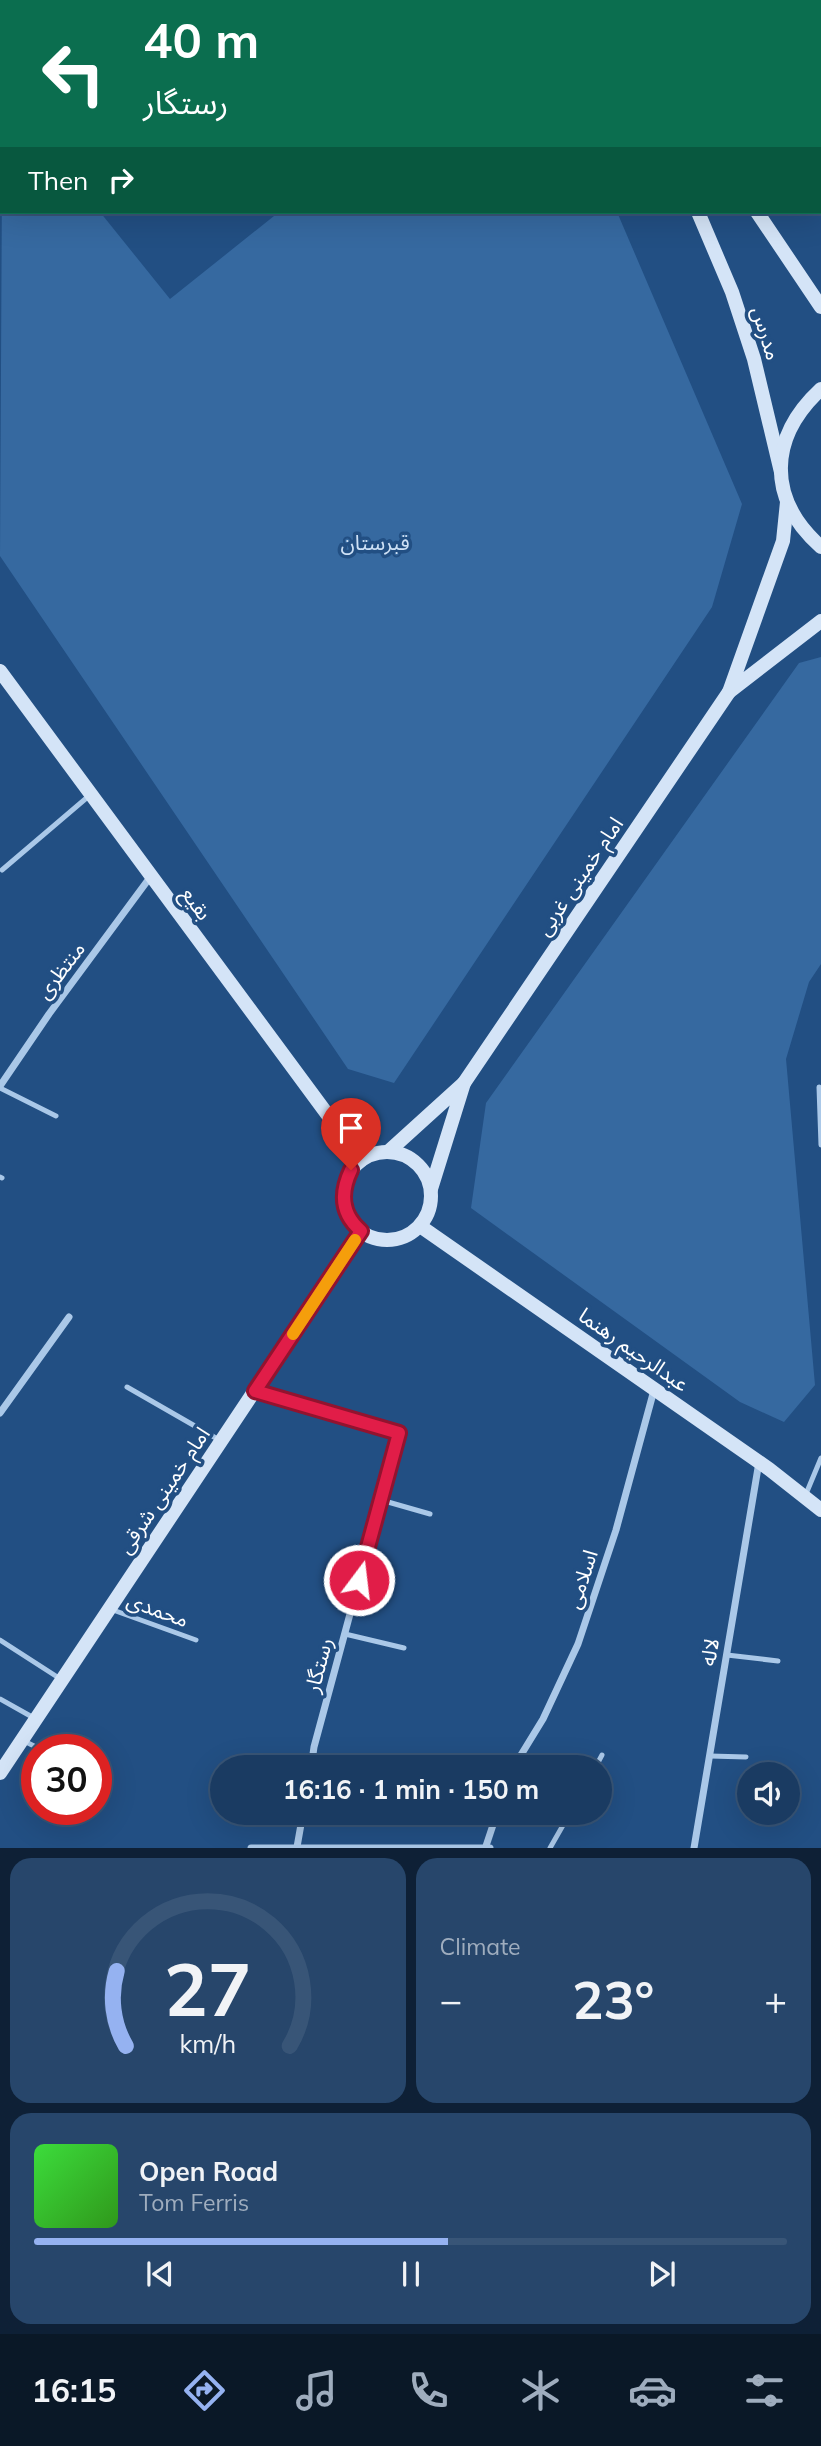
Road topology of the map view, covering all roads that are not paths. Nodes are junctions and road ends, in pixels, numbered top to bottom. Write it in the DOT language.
graph roads {
  1 [pos="699,214"];
  2 [pos="758,214"];
  3 [pos="821,307"];
  4 [pos="821,389"];
  5 [pos="780,472"];
  6 [pos="787,502"];
  7 [pos="821,547"];
  8 [pos="821,621"];
  9 [pos="0,671"];
  10 [pos="729,692"];
  11 [pos="90,794"];
  12 [pos="2,870"];
  13 [pos="151,876"];
  14 [pos="464,1083"];
  15 [pos="0,1087"];
  16 [pos="819,1087"];
  17 [pos="56,1116"];
  18 [pos="821,1145"];
  19 [pos="389,1151"];
  20 [pos="361,1160"];
  21 [pos="431,1189"];
  22 [pos="420,1226"];
  23 [pos="361,1231"];
  24 [pos="69,1317"];
  25 [pos="127,1387"];
  26 [pos="654,1389"];
  27 [pos="255,1391"];
  28 [pos="0,1413"];
  29 [pos="221,1441"];
  30 [pos="821,1458"];
  31 [pos="759,1462"];
  32 [pos="804,1497"];
  33 [pos="380,1500"];
  34 [pos="821,1510"];
  35 [pos="430,1514"];
  36 [pos="110,1608"];
  37 [pos="345,1634"];
  38 [pos="0,1640"];
  39 [pos="196,1640"];
  40 [pos="404,1648"];
  41 [pos="727,1655"];
  42 [pos="778,1661"];
  43 [pos="62,1680"];
  44 [pos="0,1699"];
  45 [pos="36,1719"];
  46 [pos="26,1734"];
  47 [pos="21,1742"];
  48 [pos="314,1755"];
  49 [pos="521,1755"];
  50 [pos="710,1756"];
  51 [pos="746,1758"];
  52 [pos="0,1773"];
  53 [pos="301,1825"];
  54 [pos="494,1825"];
  55 [pos="563,1825"];
  56 [pos="251,1847"];
  57 [pos="297,1847"];
  58 [pos="344,1847"];
  59 [pos="488,1847"];
  60 [pos="551,1847"];
  61 [pos="694,1847"];
  1 -- 5 [label="main road, مدرس"];
  2 -- 3 [label="main road"];
  4 -- 5 [label="main road"];
  5 -- 6 [label="main road, مدرس"];
  6 -- 7 [label="main road"];
  6 -- 10 [label="main road, امام خمینی غربی"];
  8 -- 10 [label="main road, امام خمینی غربی"];
  9 -- 11 [label="main road, بقیع"];
  10 -- 14 [label="main road, امام خمینی غربی"];
  11 -- 12 [label="lane"];
  11 -- 13 [label="main road, بقیع"];
  13 -- 15 [label="street, منتظری"];
  13 -- 20 [label="main road, بقیع"];
  14 -- 19 [label="main road, امام خمینی غربی"];
  14 -- 21 [label="main road, امام خمینی غربی"];
  15 -- 17 [label="lane"];
  16 -- 18 [label="lane"];
  19 -- 20 [label="main road"];
  19 -- 21 [label="main road"];
  20 -- 23 [label="main road"];
  21 -- 22 [label="main road"];
  22 -- 23 [label="main road"];
  22 -- 26 [label="main road, عبدالرحیم رهنما"];
  23 -- 27 [label="main road, امام خمینی شرقی"];
  24 -- 28 [label="street"];
  25 -- 29 [label="lane"];
  26 -- 31 [label="main road, عبدالرحیم رهنما"];
  26 -- 49 [label="street, اسلامی"];
  27 -- 29 [label="main road, امام خمینی شرقی"];
  27 -- 33 [label="street, رستگار"];
  29 -- 36 [label="main road, امام خمینی شرقی"];
  30 -- 32 [label="lane"];
  31 -- 32 [label="main road, عبدالرحیم رهنما"];
  31 -- 41 [label="street, لاله"];
  32 -- 34 [label="main road, عبدالرحیم رهنما"];
  33 -- 35 [label="lane"];
  33 -- 37 [label="street, رستگار"];
  36 -- 39 [label="lane, محمدی"];
  36 -- 43 [label="main road, امام خمینی شرقی"];
  37 -- 40 [label="lane"];
  37 -- 48 [label="street, رستگار"];
  38 -- 43 [label="lane"];
  41 -- 42 [label="lane"];
  41 -- 50 [label="street, لاله"];
  43 -- 45 [label="main road, امام خمینی شرقی"];
  44 -- 45 [label="lane"];
  45 -- 46 [label="main road, امام خمینی شرقی"];
  47 -- 52 [label="main road, امام خمینی شرقی"];
  50 -- 51 [label="lane"];
  50 -- 61 [label="street, لاله"];
  53 -- 57 [label="street"];
  54 -- 59 [label="street"];
  55 -- 60 [label="lane"];
  56 -- 57 [label="street"];
  57 -- 58 [label="street"];
  58 -- 59 [label="street"];
}
